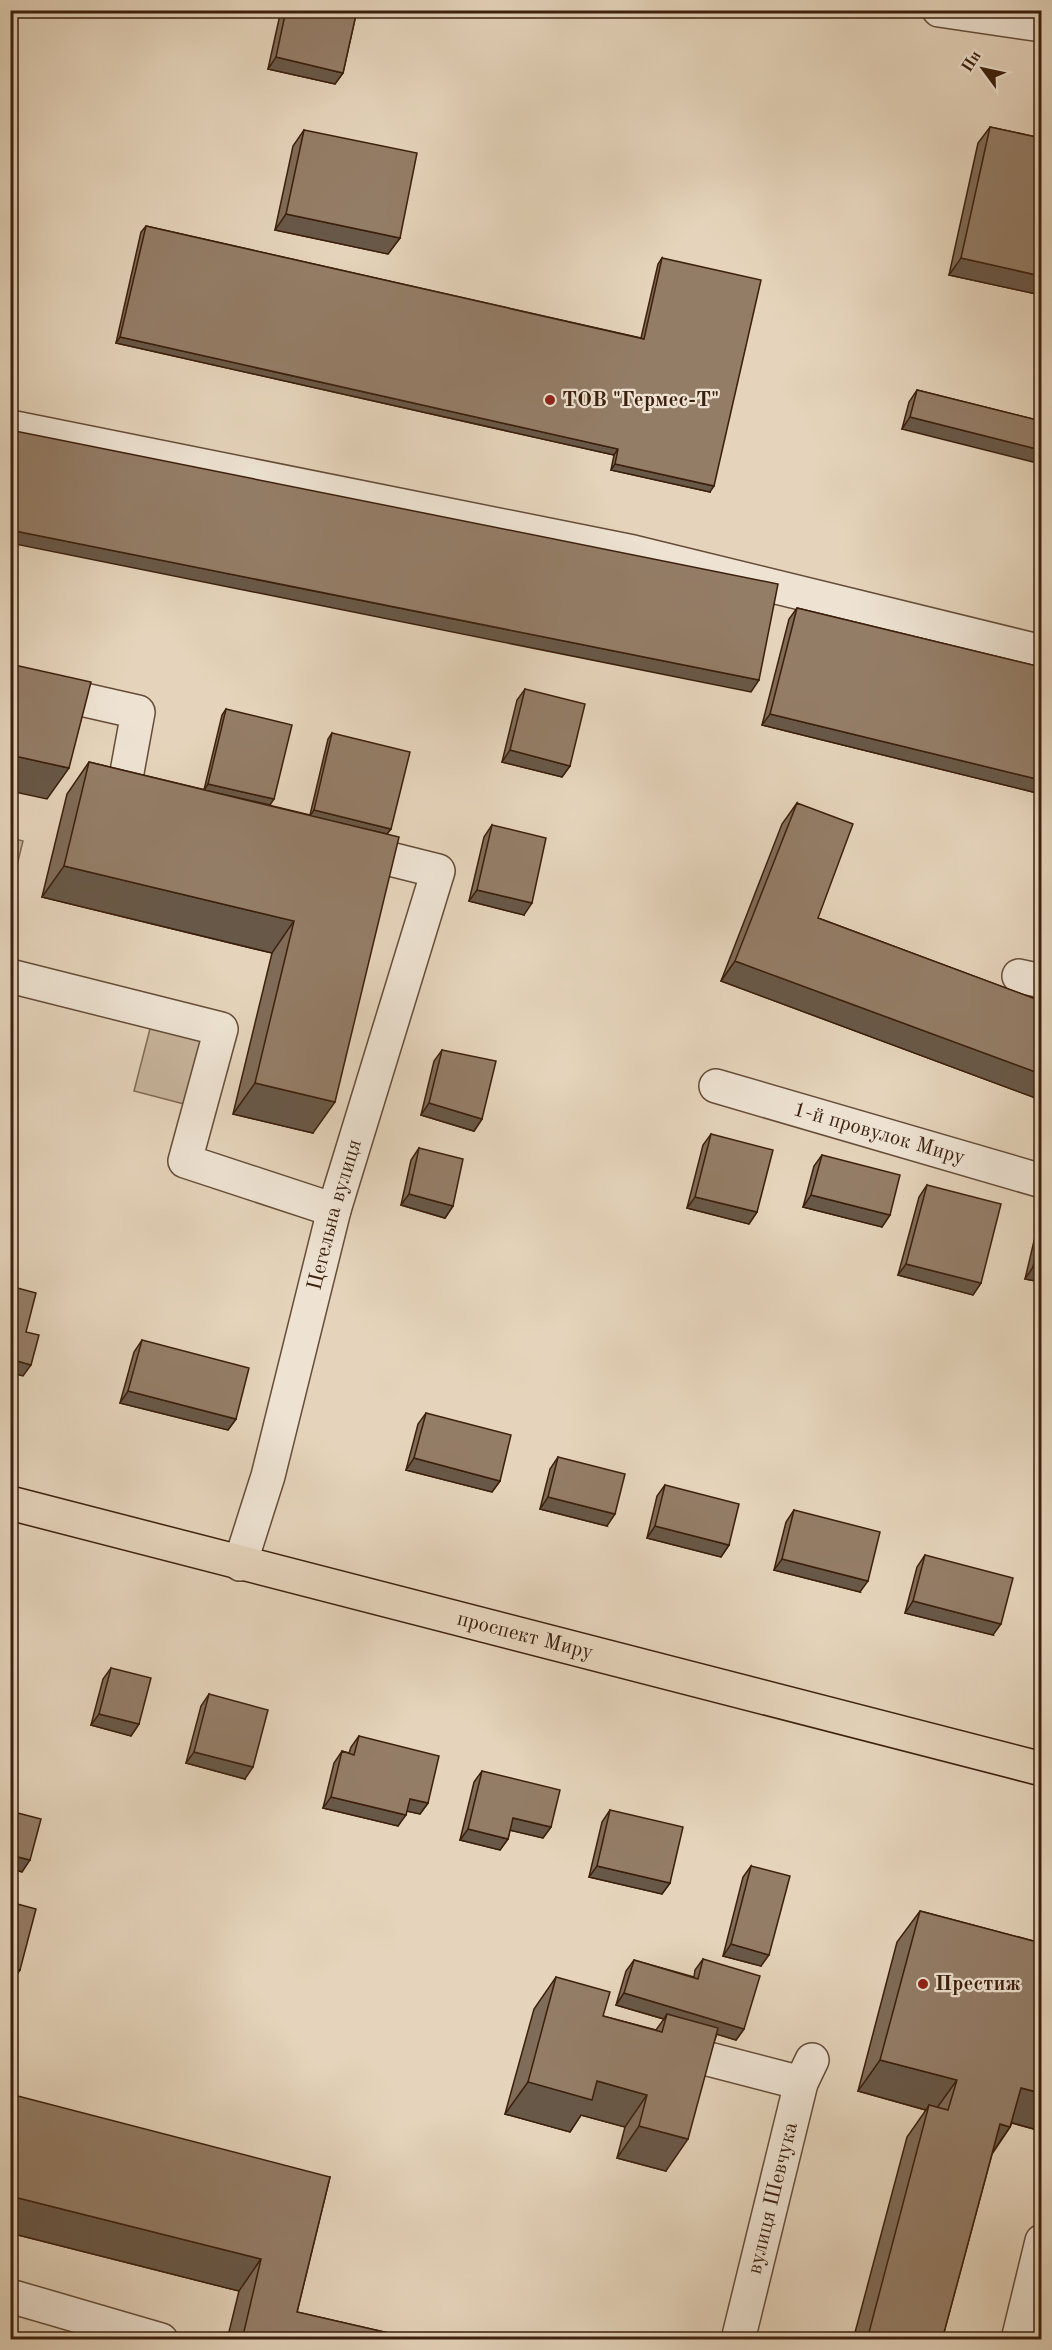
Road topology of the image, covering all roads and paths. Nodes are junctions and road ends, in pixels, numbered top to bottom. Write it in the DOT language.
graph roads {
  1 [pos="939,10"];
  2 [pos="1041,25"];
  3 [pos="10,427"];
  4 [pos="1041,652"];
  5 [pos="10,683"];
  6 [pos="168,805"];
  7 [pos="325,843"];
  8 [pos="10,976"];
  9 [pos="717,1086"];
  10 [pos="1041,1181"];
  11 [pos="334,1210"];
  12 [pos="10,1503"];
  13 [pos="240,1564"];
  14 [pos="1041,1769"];
  15 [pos="640,2041"];
  16 [pos="1041,2241"];
  17 [pos="10,2296"];
  18 [pos="161,2340"];
  19 [pos="738,2340"];
  20 [pos="1018,2340"];
  1 -- 2 [label="street"];
  3 -- 4 [label="street"];
  5 -- 6 [label="street"];
  7 -- 11 [label="street, Цегельна вулиця"];
  8 -- 11 [label="street"];
  9 -- 10 [label="street, 1-й провулок Миру"];
  11 -- 13 [label="street, Цегельна вулиця"];
  12 -- 13 [label="main road, проспект Миру"];
  13 -- 14 [label="main road, проспект Миру"];
  15 -- 19 [label="street, вулиця Шевчука"];
  16 -- 20 [label="street"];
  17 -- 18 [label="street"];
}
